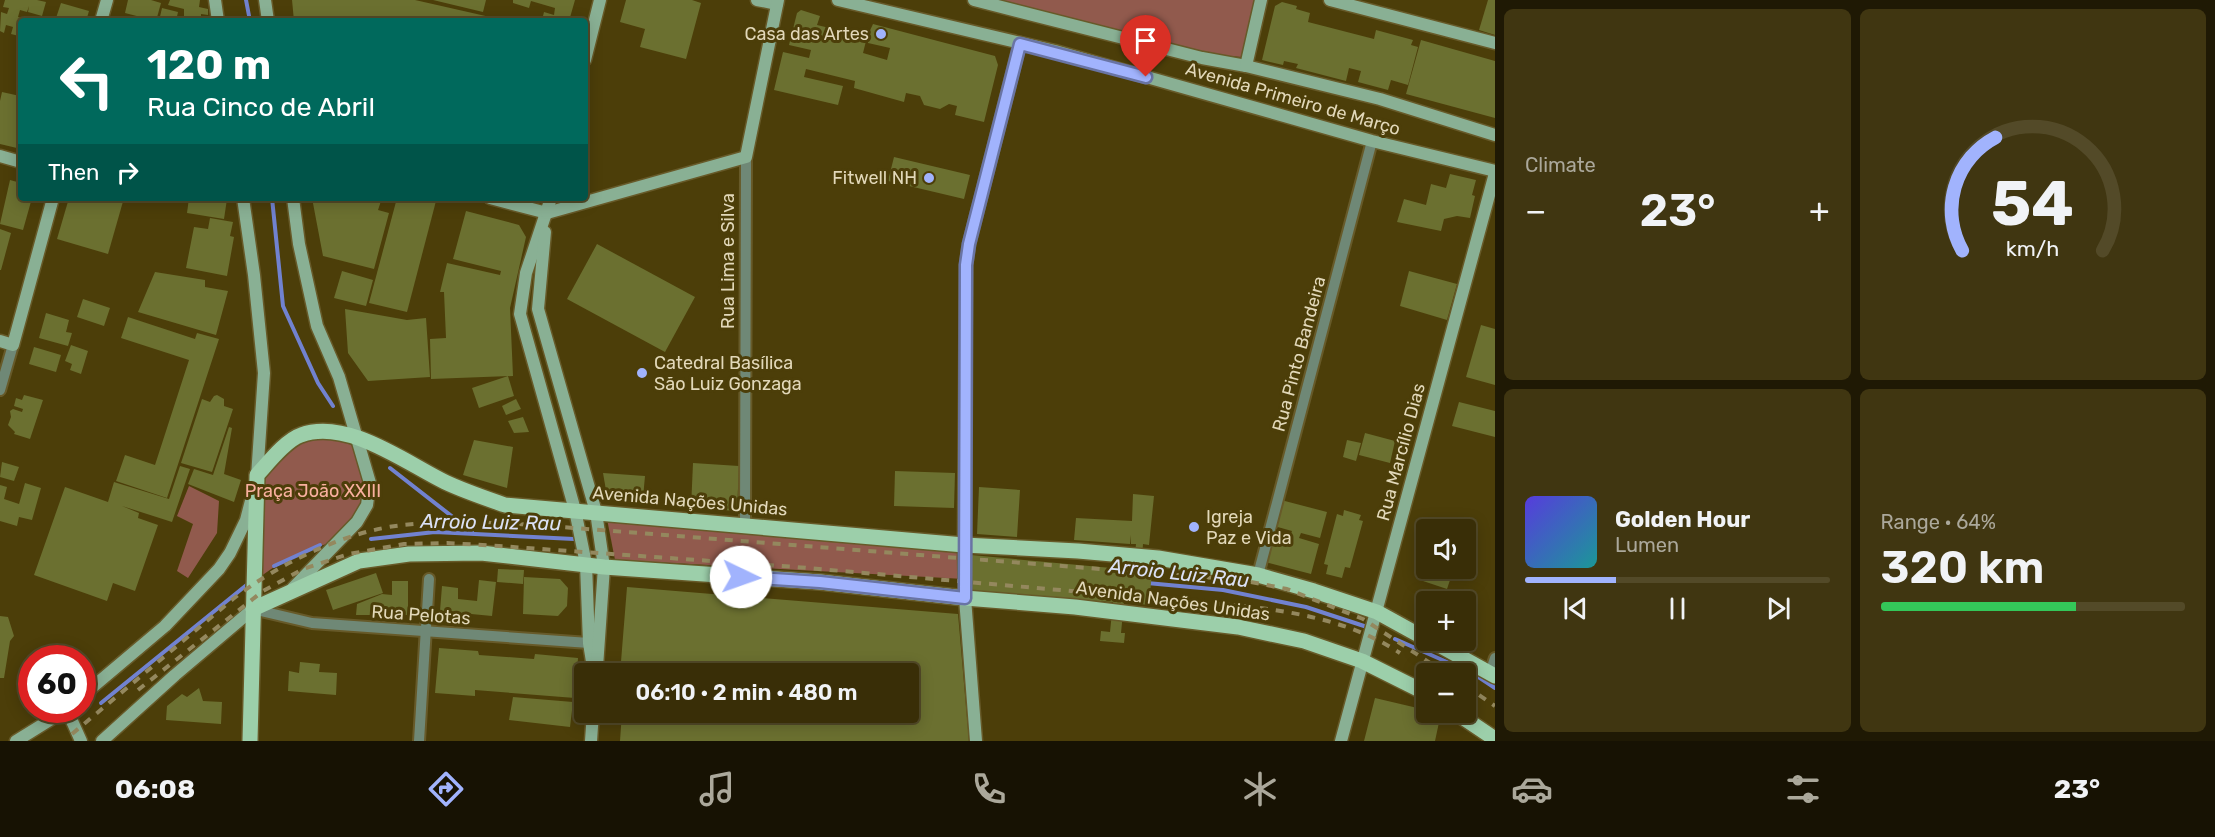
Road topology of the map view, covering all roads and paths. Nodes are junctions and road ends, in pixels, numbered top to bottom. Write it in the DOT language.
graph roads {
  1 [pos="106,0"];
  2 [pos="214,0"];
  3 [pos="265,0"];
  4 [pos="600,0"];
  5 [pos="757,0"];
  6 [pos="838,0"];
  7 [pos="974,0"];
  8 [pos="1261,0"];
  9 [pos="1330,0"];
  10 [pos="777,2"];
  11 [pos="101,18"];
  12 [pos="217,18"];
  13 [pos="268,18"];
  14 [pos="1495,43"];
  15 [pos="1020,44"];
  16 [pos="588,48"];
  17 [pos="1246,66"];
  18 [pos="1495,135"];
  19 [pos="1372,141"];
  20 [pos="0,156"];
  21 [pos="746,157"];
  22 [pos="18,161"];
  23 [pos="1495,172"];
  24 [pos="52,201"];
  25 [pos="243,201"];
  26 [pos="293,201"];
  27 [pos="501,201"];
  28 [pos="550,201"];
  29 [pos="547,213"];
  30 [pos="6,343"];
  31 [pos="0,390"];
  32 [pos="358,438"];
  33 [pos="257,475"];
  34 [pos="574,510"];
  35 [pos="596,512"];
  36 [pos="745,526"];
  37 [pos="964,545"];
  38 [pos="586,564"];
  39 [pos="604,567"];
  40 [pos="1258,575"];
  41 [pos="429,579"];
  42 [pos="289,592"];
  43 [pos="965,598"];
  44 [pos="253,609"];
  45 [pos="1377,612"];
  46 [pos="426,631"];
  47 [pos="1416,633"];
  48 [pos="589,643"];
  49 [pos="1449,651"];
  50 [pos="1495,658"];
  51 [pos="1362,661"];
  52 [pos="593,663"];
  53 [pos="597,663"];
  54 [pos="1493,674"];
  55 [pos="96,684"];
  56 [pos="1416,688"];
  57 [pos="45,723"];
  58 [pos="72,723"];
  59 [pos="592,723"];
  60 [pos="1471,723"];
  61 [pos="1495,739"];
  62 [pos="15,741"];
  63 [pos="81,741"];
  64 [pos="102,741"];
  65 [pos="250,741"];
  66 [pos="418,741"];
  67 [pos="591,741"];
  68 [pos="976,741"];
  69 [pos="1341,741"];
  1 -- 11 [label="street"];
  2 -- 12 [label="street"];
  3 -- 13 [label="street"];
  4 -- 16 [label="street"];
  5 -- 10 [label="street"];
  6 -- 15 [label="street, Avenida Primeiro de Março"];
  7 -- 17 [label="street, Avenida Primeiro de Março"];
  8 -- 17 [label="street"];
  9 -- 14 [label="street"];
  10 -- 21 [label="street, Rua Lima e Silva"];
  15 -- 19 [label="street, Avenida Primeiro de Março"];
  15 -- 37 [label="street"];
  17 -- 18 [label="street, Avenida Primeiro de Março"];
  19 -- 23 [label="street, Avenida Primeiro de Março"];
  19 -- 40 [label="street, Rua Pinto Bandeira"];
  20 -- 22 [label="street"];
  21 -- 29 [label="street"];
  21 -- 36 [label="street, Rua Lima e Silva"];
  23 -- 45 [label="street, Rua Marcílio Dias"];
  24 -- 30 [label="street"];
  25 -- 33 [label="street"];
  26 -- 32 [label="street"];
  27 -- 29 [label="street"];
  28 -- 29 [label="street"];
  29 -- 34 [label="street"];
  29 -- 35 [label="street"];
  30 -- 31 [label="street"];
  32 -- 33 [label="main road, Avenida Nações Unidas"];
  32 -- 34 [label="main road, Avenida Nações Unidas"];
  32 -- 42 [label="street"];
  33 -- 44 [label="main road"];
  33 -- 55 [label="street, Avenida Nações Unidas"];
  34 -- 35 [label="main road, Avenida Nações Unidas"];
  34 -- 38 [label="street"];
  35 -- 36 [label="main road, Avenida Nações Unidas"];
  35 -- 39 [label="street"];
  36 -- 37 [label="main road, Avenida Nações Unidas"];
  37 -- 40 [label="main road, Avenida Nações Unidas"];
  37 -- 43 [label="street"];
  38 -- 39 [label="main road, Avenida Nações Unidas"];
  38 -- 42 [label="main road, Avenida Nações Unidas"];
  38 -- 48 [label="street"];
  39 -- 43 [label="main road, Avenida Nações Unidas"];
  39 -- 53 [label="street"];
  40 -- 45 [label="main road, Avenida Nações Unidas"];
  41 -- 46 [label="street"];
  42 -- 44 [label="main road, Avenida Nações Unidas"];
  43 -- 51 [label="main road, Avenida Nações Unidas"];
  43 -- 68 [label="street"];
  44 -- 46 [label="street, Rua Pelotas"];
  44 -- 64 [label="street, Avenida Nações Unidas"];
  44 -- 65 [label="main road"];
  45 -- 47 [label="main road, Avenida Nações Unidas"];
  45 -- 51 [label="street, Rua Marcílio Dias"];
  46 -- 48 [label="street, Rua Pelotas"];
  46 -- 66 [label="street"];
  48 -- 52 [label="street"];
  49 -- 54 [label="main road, Avenida Nações Unidas"];
  50 -- 54 [label="street"];
  51 -- 56 [label="main road, Avenida Nações Unidas"];
  51 -- 69 [label="street, Rua Marcílio Dias"];
  57 -- 62 [label="street"];
  58 -- 63 [label="street"];
  59 -- 67 [label="street"];
  60 -- 61 [label="main road"];
}
